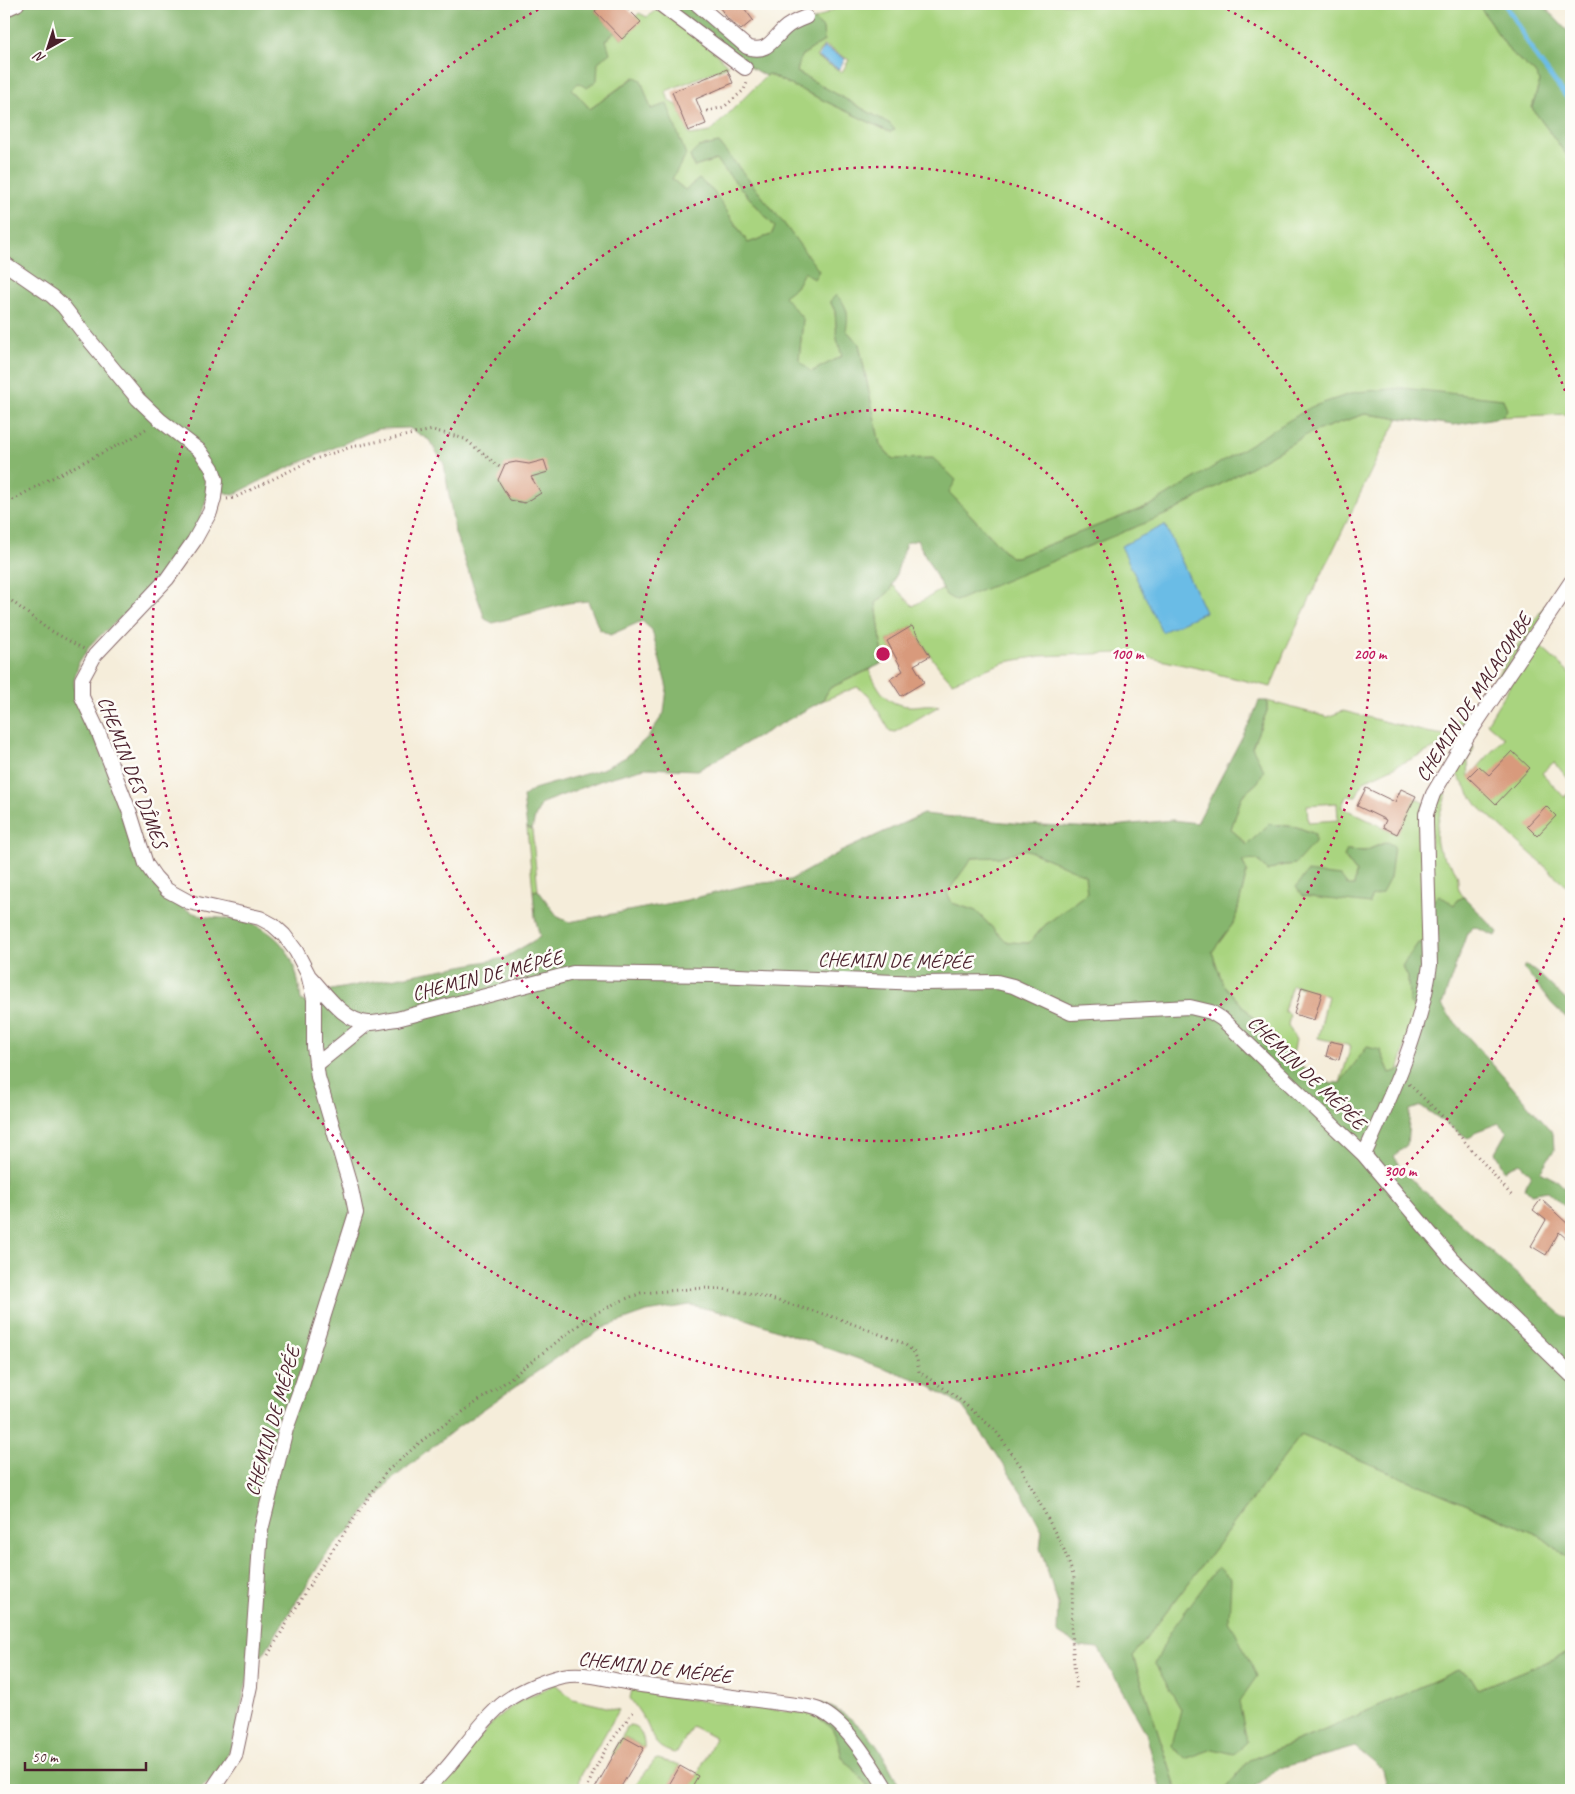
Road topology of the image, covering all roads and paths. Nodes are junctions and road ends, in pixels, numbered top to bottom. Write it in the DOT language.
graph roads {
  1 [pos="16,4"];
  2 [pos="660,4"];
  3 [pos="697,4"];
  4 [pos="4,10"];
  5 [pos="806,16"];
  6 [pos="745,68"];
  7 [pos="707,111"];
  8 [pos="4,263"];
  9 [pos="160,420"];
  10 [pos="502,469"];
  11 [pos="214,498"];
  12 [pos="4,505"];
  13 [pos="1571,582"];
  14 [pos="4,594"];
  15 [pos="95,655"];
  16 [pos="308,974"];
  17 [pos="368,1023"];
  18 [pos="316,1065"];
  19 [pos="1400,1075"];
  20 [pos="1364,1154"];
  21 [pos="1512,1196"];
  22 [pos="1571,1376"];
  23 [pos="264,1662"];
  24 [pos="1076,1689"];
  25 [pos="633,1712"];
  26 [pos="212,1790"];
  27 [pos="424,1790"];
  28 [pos="587,1790"];
  29 [pos="887,1790"];
  1 -- 4 [label="street"];
  2 -- 6 [label="street"];
  3 -- 5 [label="street"];
  6 -- 7 [label="path"];
  8 -- 9 [label="street, CHEMIN DES DÎMES"];
  9 -- 11 [label="street, CHEMIN DES DÎMES"];
  9 -- 12 [label="path"];
  10 -- 11 [label="path"];
  11 -- 15 [label="street, CHEMIN DES DÎMES"];
  13 -- 19 [label="street, CHEMIN DE MALACOMBE"];
  14 -- 15 [label="path"];
  15 -- 16 [label="street, CHEMIN DES DÎMES"];
  16 -- 17 [label="street"];
  16 -- 18 [label="street, CHEMIN DE MÉPÉE"];
  17 -- 18 [label="street, CHEMIN DE MÉPÉE"];
  17 -- 20 [label="street, CHEMIN DE MÉPÉE"];
  18 -- 26 [label="street, CHEMIN DE MÉPÉE"];
  19 -- 20 [label="street, CHEMIN DE MALACOMBE"];
  19 -- 21 [label="path"];
  20 -- 22 [label="street"];
  23 -- 24 [label="path"];
  25 -- 28 [label="path"];
  27 -- 29 [label="street, CHEMIN DE MÉPÉE"];
}
